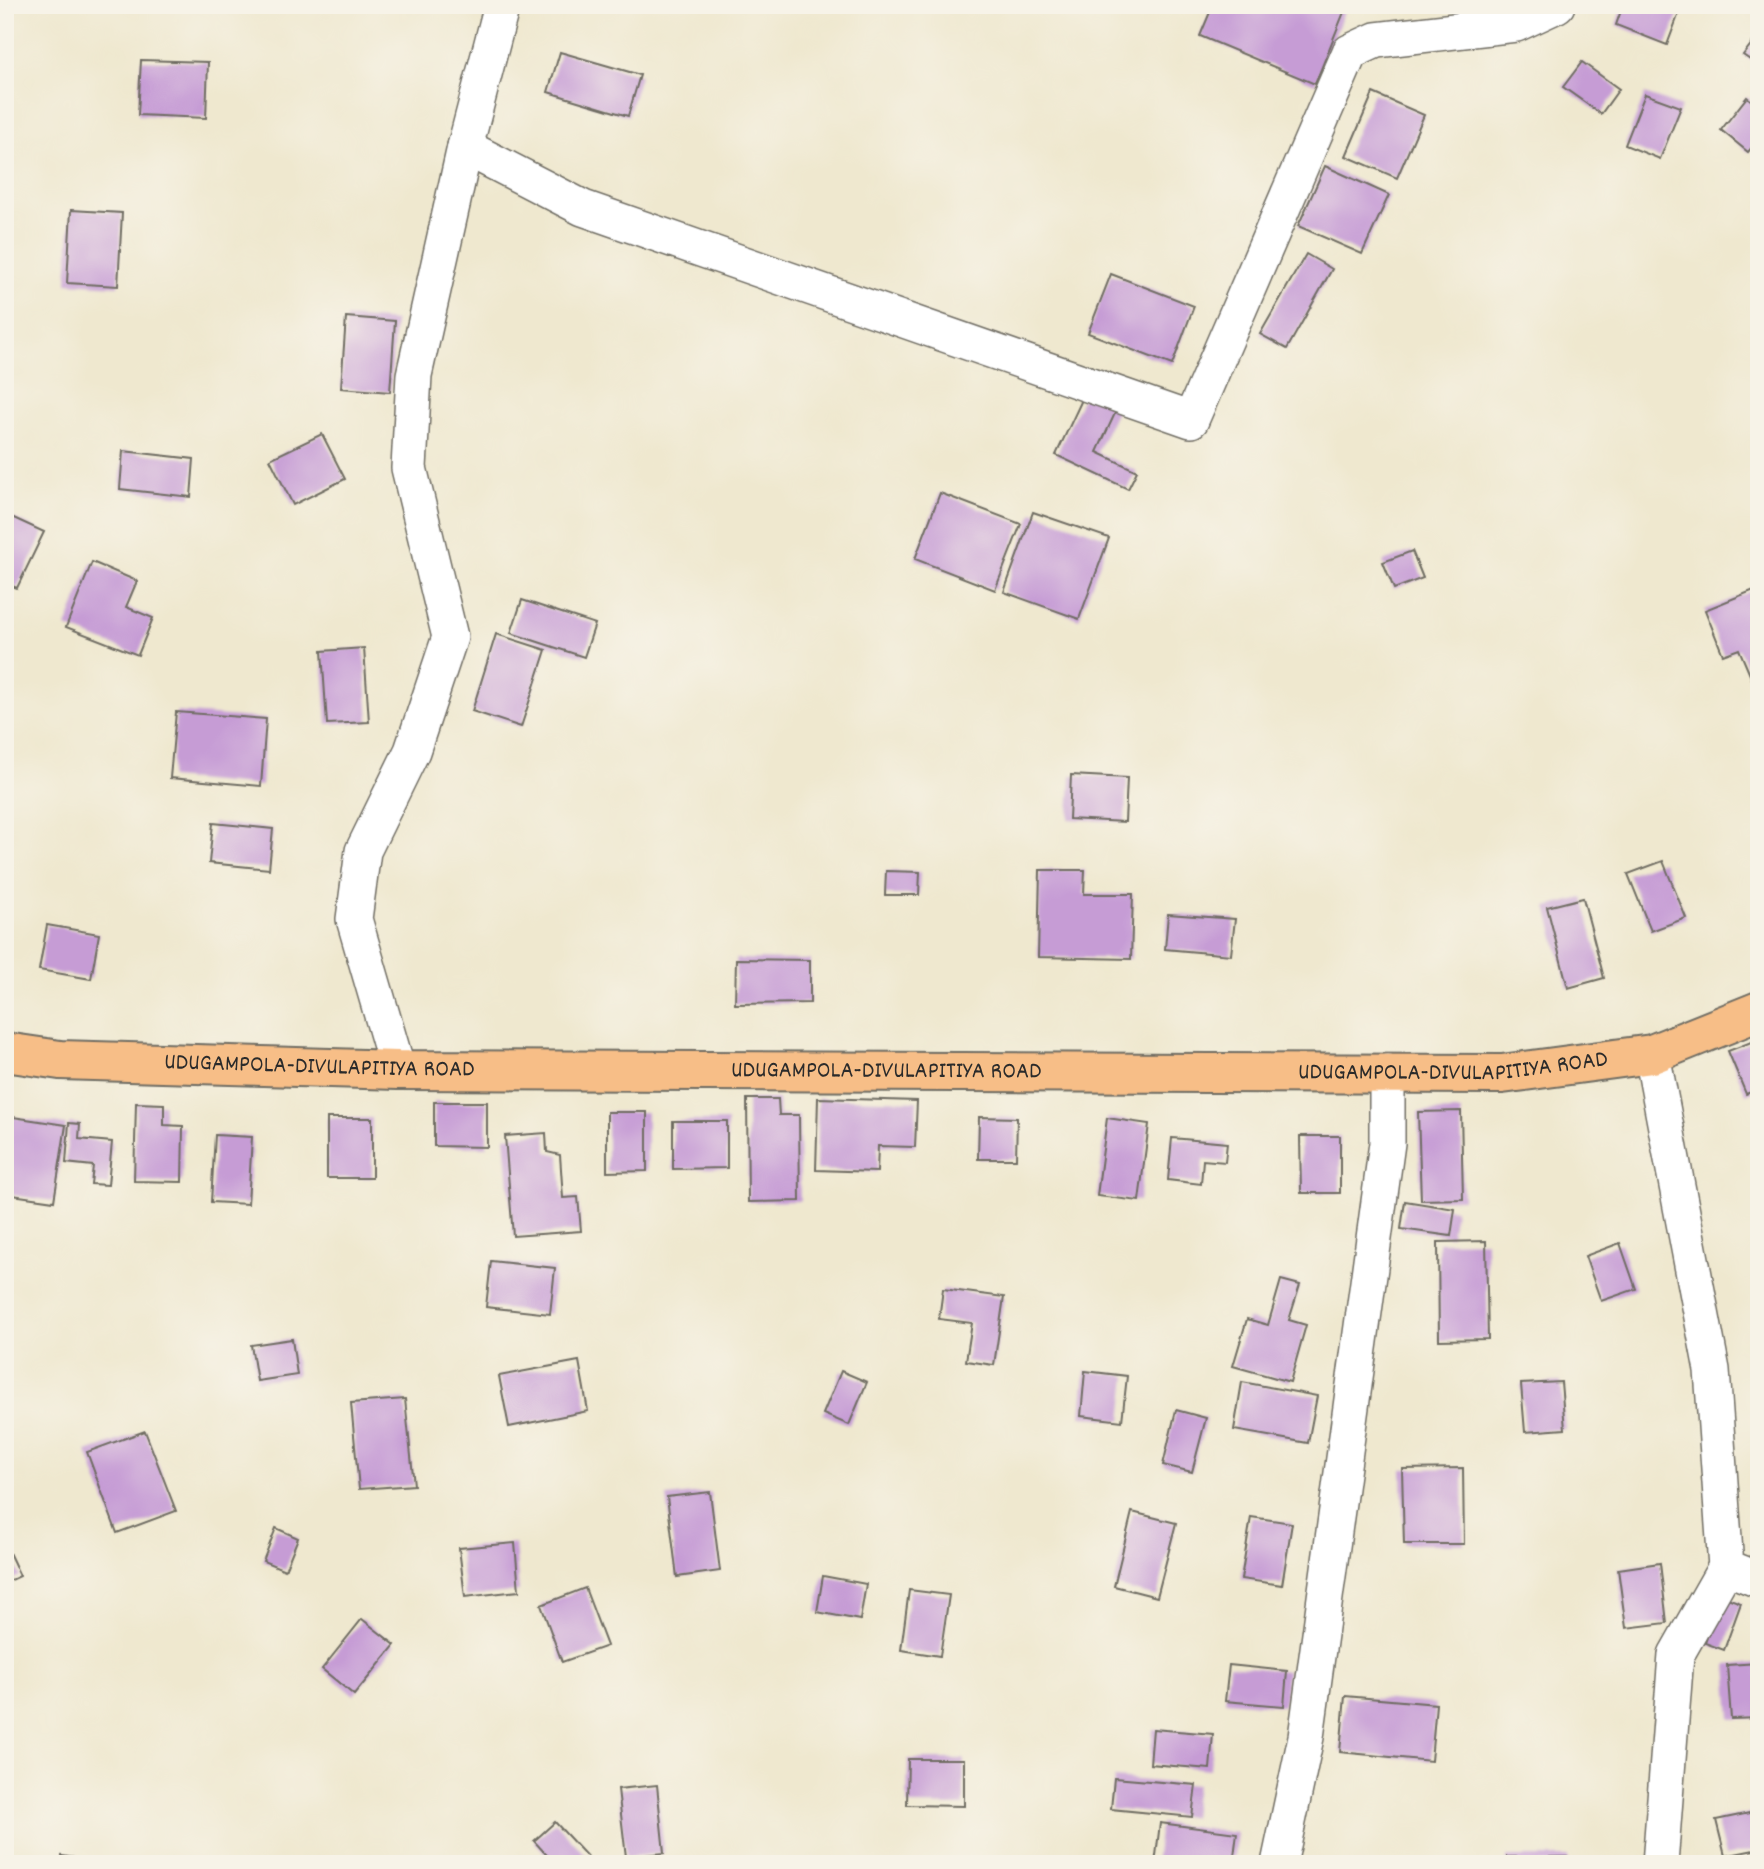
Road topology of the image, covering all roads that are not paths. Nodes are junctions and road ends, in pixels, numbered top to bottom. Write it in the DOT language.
graph roads {
  1 [pos="502,5"];
  2 [pos="1557,5"];
  3 [pos="465,147"];
  4 [pos="1759,1011"];
  5 [pos="5,1052"];
  6 [pos="1652,1054"];
  7 [pos="398,1070"];
  8 [pos="1387,1072"];
  9 [pos="1726,1567"];
  10 [pos="1759,1580"];
  11 [pos="1279,1864"];
  12 [pos="1660,1864"];
  1 -- 3 [label="street"];
  2 -- 3 [label="street"];
  3 -- 7 [label="street"];
  4 -- 6 [label="main road, UDUGAMPOLA-DIVULAPITIYA ROAD"];
  5 -- 7 [label="main road, UDUGAMPOLA-DIVULAPITIYA ROAD"];
  6 -- 8 [label="main road, UDUGAMPOLA-DIVULAPITIYA ROAD"];
  6 -- 9 [label="street"];
  7 -- 8 [label="main road, UDUGAMPOLA-DIVULAPITIYA ROAD"];
  8 -- 11 [label="street"];
  9 -- 10 [label="street"];
  9 -- 12 [label="street"];
}
